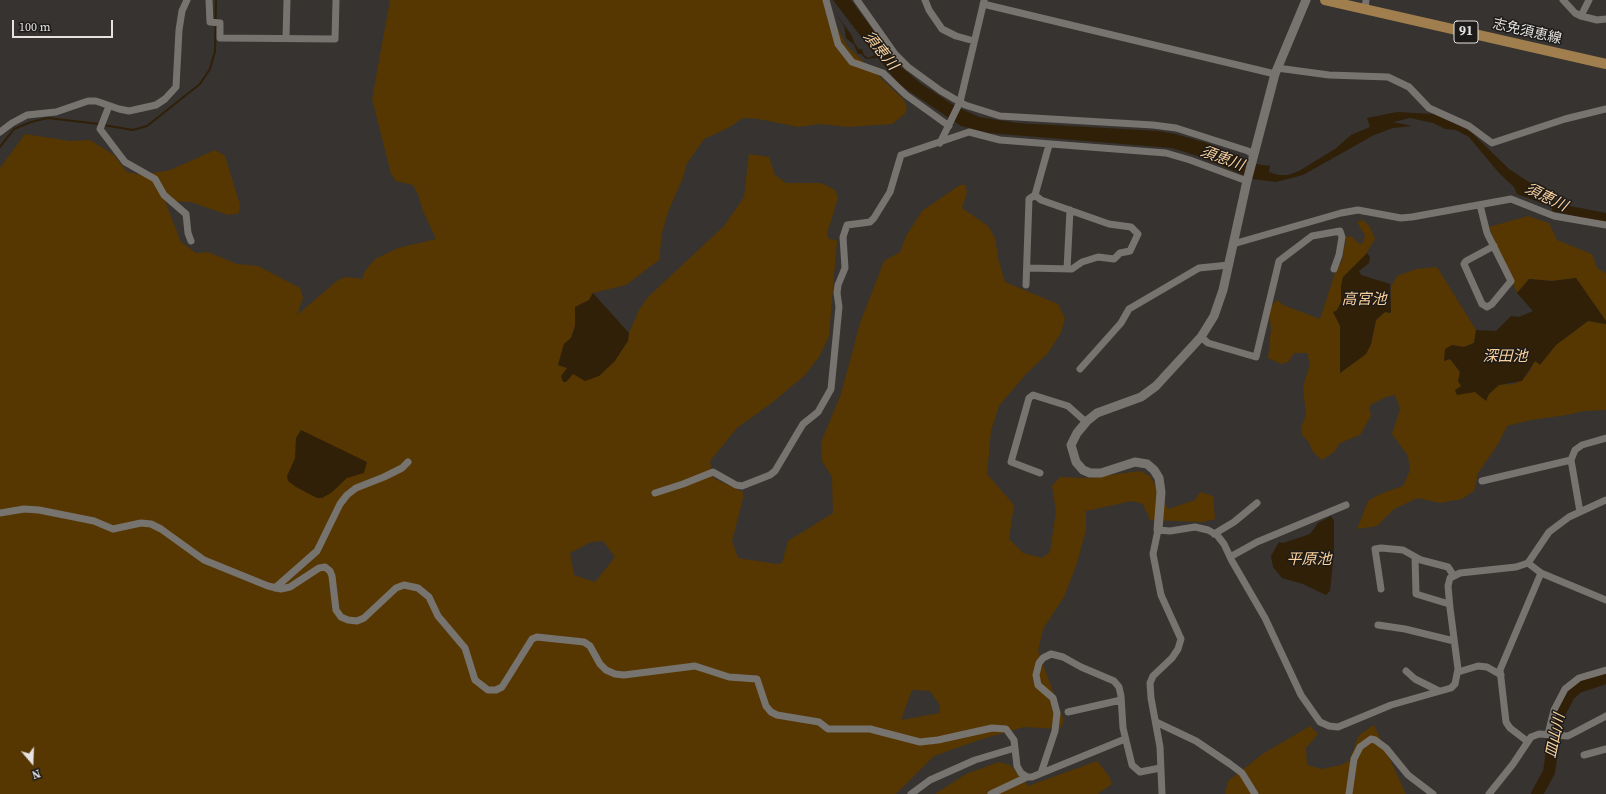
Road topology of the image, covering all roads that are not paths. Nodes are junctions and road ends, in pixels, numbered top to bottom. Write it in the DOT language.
graph roads {
  1 [pos="187,0"];
  2 [pos="209,0"];
  3 [pos="287,0"];
  4 [pos="336,0"];
  5 [pos="826,0"];
  6 [pos="857,0"];
  7 [pos="925,0"];
  8 [pos="1306,0"];
  9 [pos="1325,0"];
  10 [pos="1563,0"];
  11 [pos="1589,0"];
  12 [pos="984,2"];
  13 [pos="1365,4"];
  14 [pos="1581,16"];
  15 [pos="1606,19"];
  16 [pos="286,38"];
  17 [pos="974,41"];
  18 [pos="1606,64"];
  19 [pos="1276,71"];
  20 [pos="960,102"];
  21 [pos="109,106"];
  22 [pos="1606,109"];
  23 [pos="950,125"];
  24 [pos="0,132"];
  25 [pos="940,143"];
  26 [pos="1049,145"];
  27 [pos="1253,157"];
  28 [pos="1248,180"];
  29 [pos="1036,196"];
  30 [pos="1480,205"];
  31 [pos="1070,210"];
  32 [pos="1606,225"];
  33 [pos="191,241"];
  34 [pos="1233,244"];
  35 [pos="1494,246"];
  36 [pos="1229,265"];
  37 [pos="1027,268"];
  38 [pos="1067,269"];
  39 [pos="1334,269"];
  40 [pos="1026,285"];
  41 [pos="1201,337"];
  42 [pos="1080,369"];
  43 [pos="1086,422"];
  44 [pos="1606,438"];
  45 [pos="1571,460"];
  46 [pos="408,462"];
  47 [pos="1040,473"];
  48 [pos="1482,481"];
  49 [pos="654,493"];
  50 [pos="1606,500"];
  51 [pos="1257,503"];
  52 [pos="1346,505"];
  53 [pos="1580,512"];
  54 [pos="0,513"];
  55 [pos="1158,530"];
  56 [pos="1214,534"];
  57 [pos="1230,557"];
  58 [pos="1415,557"];
  59 [pos="1528,564"];
  60 [pos="1541,573"];
  61 [pos="1454,576"];
  62 [pos="275,588"];
  63 [pos="1380,590"];
  64 [pos="1606,600"];
  65 [pos="1449,604"];
  66 [pos="1378,625"];
  67 [pos="1454,641"];
  68 [pos="1606,670"];
  69 [pos="1406,671"];
  70 [pos="1458,672"];
  71 [pos="1501,675"];
  72 [pos="1439,691"];
  73 [pos="1121,700"];
  74 [pos="1068,712"];
  75 [pos="1606,716"];
  76 [pos="1156,722"];
  77 [pos="1548,734"];
  78 [pos="1125,739"];
  79 [pos="1527,741"];
  80 [pos="1015,748"];
  81 [pos="1606,750"];
  82 [pos="1584,755"];
  83 [pos="1160,768"];
  84 [pos="1041,773"];
  85 [pos="1027,777"];
  86 [pos="911,794"];
  87 [pos="991,794"];
  88 [pos="1162,794"];
  89 [pos="1255,794"];
  90 [pos="1349,794"];
  91 [pos="1433,794"];
  92 [pos="1489,794"];
  1 -- 21 [label="street"];
  2 -- 16 [label="street"];
  3 -- 16 [label="street"];
  4 -- 16 [label="street"];
  5 -- 23 [label="street"];
  6 -- 20 [label="street"];
  7 -- 17 [label="street"];
  8 -- 19 [label="street"];
  9 -- 13 [label="main road, 志免須恵線 / 91"];
  10 -- 14 [label="street"];
  11 -- 14 [label="street"];
  12 -- 17 [label="street"];
  12 -- 19 [label="street"];
  13 -- 18 [label="main road, 志免須恵線 / 91"];
  14 -- 15 [label="street"];
  17 -- 20 [label="street"];
  19 -- 22 [label="street"];
  19 -- 27 [label="street"];
  20 -- 23 [label="street"];
  20 -- 27 [label="street"];
  21 -- 24 [label="street"];
  21 -- 33 [label="street"];
  23 -- 25 [label="street"];
  25 -- 26 [label="street"];
  25 -- 49 [label="street"];
  26 -- 28 [label="street"];
  26 -- 29 [label="street"];
  27 -- 28 [label="street"];
  28 -- 34 [label="street"];
  29 -- 31 [label="street"];
  29 -- 37 [label="street"];
  30 -- 32 [label="street"];
  30 -- 34 [label="street"];
  30 -- 35 [label="street"];
  31 -- 38 [label="street"];
  31 -- 38 [label="street"];
  34 -- 36 [label="street"];
  35 -- 35 [label="street"];
  36 -- 41 [label="street"];
  36 -- 42 [label="street"];
  37 -- 38 [label="street"];
  37 -- 40 [label="street"];
  39 -- 41 [label="street"];
  41 -- 43 [label="street"];
  43 -- 47 [label="street"];
  43 -- 55 [label="street"];
  44 -- 45 [label="street"];
  45 -- 48 [label="street"];
  45 -- 53 [label="street"];
  46 -- 62 [label="street"];
  50 -- 53 [label="street"];
  51 -- 56 [label="street"];
  52 -- 57 [label="street"];
  53 -- 59 [label="street"];
  54 -- 62 [label="street"];
  55 -- 56 [label="street"];
  55 -- 76 [label="street"];
  56 -- 57 [label="street"];
  57 -- 72 [label="street"];
  58 -- 61 [label="street"];
  58 -- 63 [label="street"];
  58 -- 65 [label="street"];
  59 -- 60 [label="street"];
  59 -- 61 [label="street"];
  60 -- 64 [label="street"];
  60 -- 71 [label="street"];
  61 -- 65 [label="street"];
  62 -- 80 [label="street"];
  65 -- 67 [label="street"];
  66 -- 67 [label="street"];
  67 -- 70 [label="street"];
  68 -- 77 [label="street"];
  69 -- 72 [label="street"];
  70 -- 71 [label="street"];
  70 -- 72 [label="street"];
  71 -- 79 [label="street"];
  73 -- 74 [label="street"];
  73 -- 78 [label="street"];
  73 -- 84 [label="street"];
  75 -- 77 [label="street"];
  76 -- 83 [label="street"];
  76 -- 89 [label="street"];
  77 -- 79 [label="street"];
  78 -- 83 [label="street"];
  78 -- 84 [label="street"];
  79 -- 92 [label="street"];
  80 -- 85 [label="street"];
  80 -- 86 [label="street"];
  81 -- 82 [label="street"];
  83 -- 88 [label="street"];
  84 -- 85 [label="street"];
  85 -- 87 [label="street"];
  90 -- 91 [label="street"];
}
